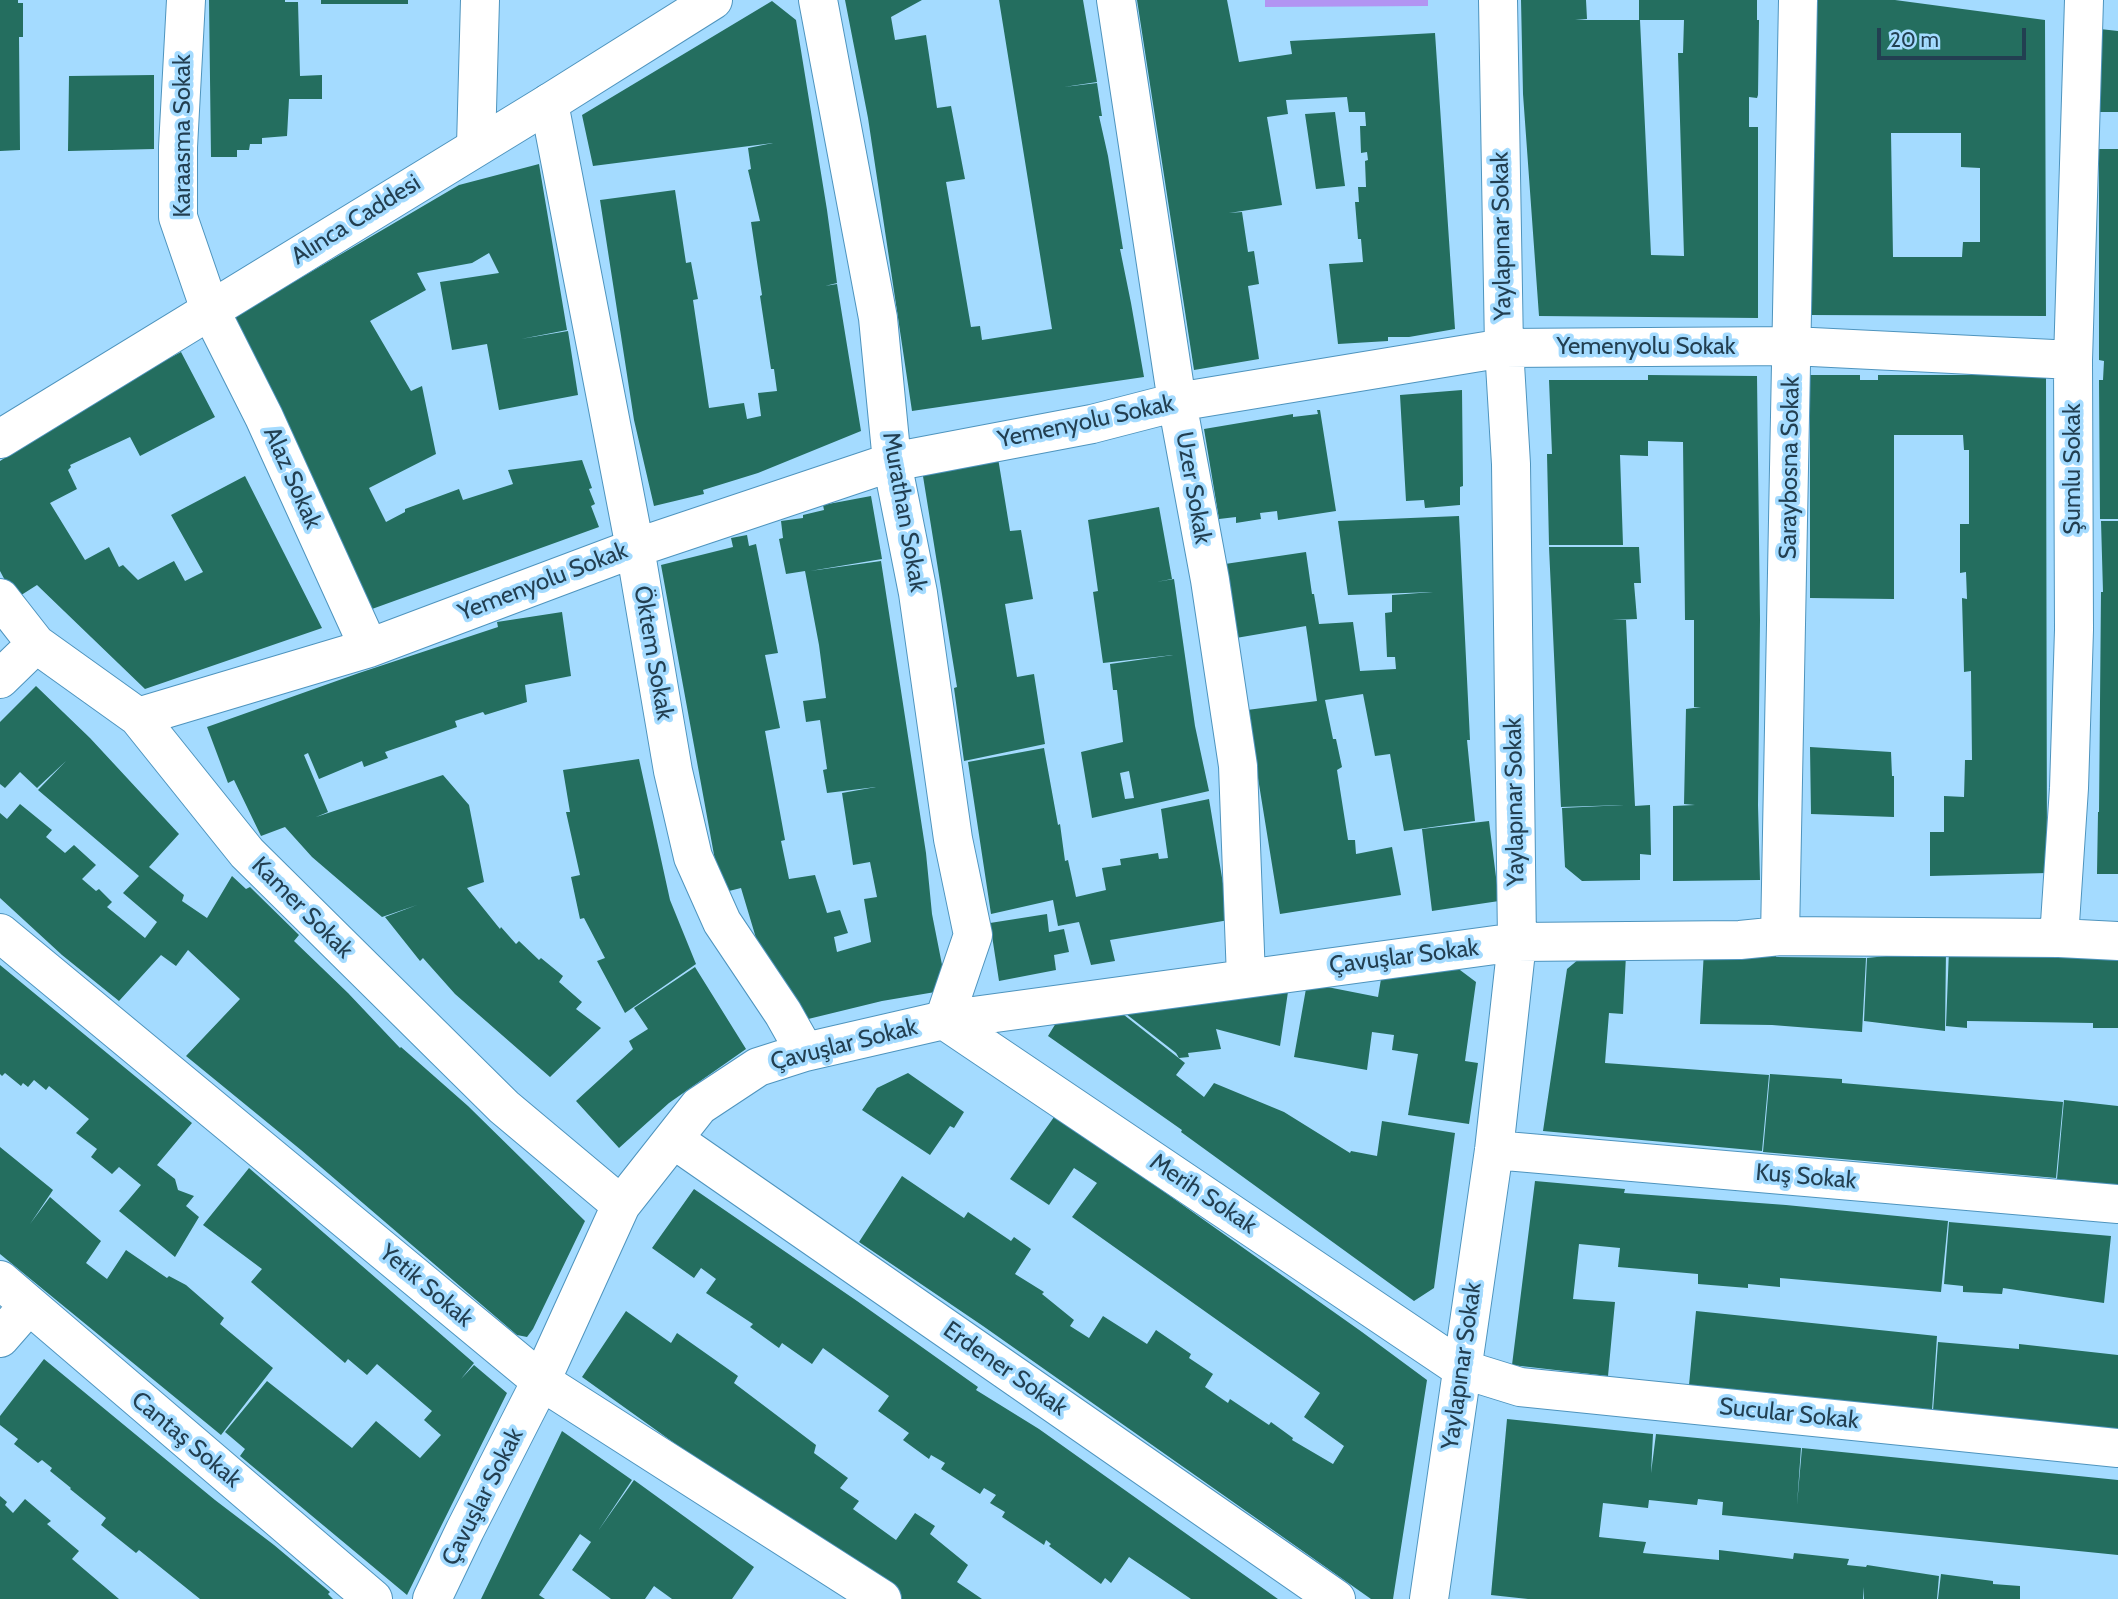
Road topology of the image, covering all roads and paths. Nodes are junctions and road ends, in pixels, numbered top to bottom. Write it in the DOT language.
graph roads {
  1 [pos="186,0"];
  2 [pos="480,0"];
  3 [pos="713,0"];
  4 [pos="818,0"];
  5 [pos="1116,0"];
  6 [pos="1498,0"];
  7 [pos="1798,0"];
  8 [pos="2084,0"];
  9 [pos="549,103"];
  10 [pos="476,146"];
  11 [pos="210,310"];
  12 [pos="1792,346"];
  13 [pos="1504,348"];
  14 [pos="2073,360"];
  15 [pos="1177,402"];
  16 [pos="0,439"];
  17 [pos="892,462"];
  18 [pos="635,548"];
  19 [pos="0,598"];
  20 [pos="36,644"];
  21 [pos="369,648"];
  22 [pos="0,679"];
  23 [pos="138,717"];
  24 [pos="0,933"];
  25 [pos="1780,936"];
  26 [pos="2059,938"];
  27 [pos="2118,941"];
  28 [pos="1517,942"];
  29 [pos="1246,978"];
  30 [pos="944,1020"];
  31 [pos="805,1052"];
  32 [pos="673,1139"];
  33 [pos="1494,1150"];
  34 [pos="621,1205"];
  35 [pos="2118,1205"];
  36 [pos="0,1280"];
  37 [pos="28,1306"];
  38 [pos="0,1338"];
  39 [pos="1462,1368"];
  40 [pos="541,1381"];
  41 [pos="2118,1448"];
  42 [pos="373,1599"];
  43 [pos="432,1599"];
  44 [pos="882,1599"];
  45 [pos="1336,1599"];
  46 [pos="1429,1599"];
  1 -- 11 [label="street, Karaasma Sokak"];
  2 -- 10 [label="street"];
  3 -- 9 [label="street, Alınca Caddesi"];
  4 -- 17 [label="street, Murathan Sokak"];
  5 -- 15 [label="street, Uzer Sokak"];
  6 -- 13 [label="street, Yaylapınar Sokak"];
  7 -- 12 [label="street, Saraybosna Sokak"];
  8 -- 14 [label="street, Şumlu Sokak"];
  9 -- 10 [label="street, Alınca Caddesi"];
  9 -- 18 [label="street, Öktem Sokak"];
  10 -- 11 [label="street, Alınca Caddesi"];
  11 -- 16 [label="street, Alınca Caddesi"];
  11 -- 21 [label="street, Alaz Sokak"];
  12 -- 13 [label="street, Yemenyolu Sokak"];
  12 -- 14 [label="street, Yemenyolu Sokak"];
  12 -- 25 [label="street, Saraybosna Sokak"];
  13 -- 15 [label="street, Yemenyolu Sokak"];
  13 -- 28 [label="street, Yaylapınar Sokak"];
  14 -- 26 [label="street, Şumlu Sokak"];
  15 -- 17 [label="street, Yemenyolu Sokak"];
  15 -- 29 [label="street, Uzer Sokak"];
  17 -- 18 [label="street, Yemenyolu Sokak"];
  17 -- 30 [label="street, Murathan Sokak"];
  18 -- 21 [label="street, Yemenyolu Sokak"];
  18 -- 31 [label="street, Öktem Sokak"];
  19 -- 20 [label="street, Kamer Sokak"];
  20 -- 22 [label="street"];
  20 -- 23 [label="street, Kamer Sokak"];
  21 -- 23 [label="street, Yemenyolu Sokak"];
  23 -- 34 [label="street, Kamer Sokak"];
  24 -- 40 [label="street, Yetik Sokak"];
  25 -- 26 [label="street, Çavuşlar Sokak"];
  25 -- 28 [label="street, Çavuşlar Sokak"];
  26 -- 27 [label="street, Çavuşlar Sokak"];
  28 -- 29 [label="street, Çavuşlar Sokak"];
  28 -- 33 [label="street, Yaylapınar Sokak"];
  29 -- 30 [label="street, Çavuşlar Sokak"];
  30 -- 31 [label="street, Çavuşlar Sokak"];
  30 -- 39 [label="street, Merih Sokak"];
  31 -- 32 [label="street, Çavuşlar Sokak"];
  32 -- 34 [label="street, Çavuşlar Sokak"];
  32 -- 45 [label="street, Erdener Sokak"];
  33 -- 35 [label="street, Kuş Sokak"];
  33 -- 39 [label="street, Yaylapınar Sokak"];
  34 -- 40 [label="street, Çavuşlar Sokak"];
  36 -- 37 [label="street, Cantaş Sokak"];
  37 -- 38 [label="street"];
  37 -- 42 [label="street, Cantaş Sokak"];
  39 -- 41 [label="street, Sucular Sokak"];
  39 -- 46 [label="street, Yaylapınar Sokak"];
  40 -- 43 [label="street, Çavuşlar Sokak"];
  40 -- 44 [label="street, Yetik Sokak"];
}
